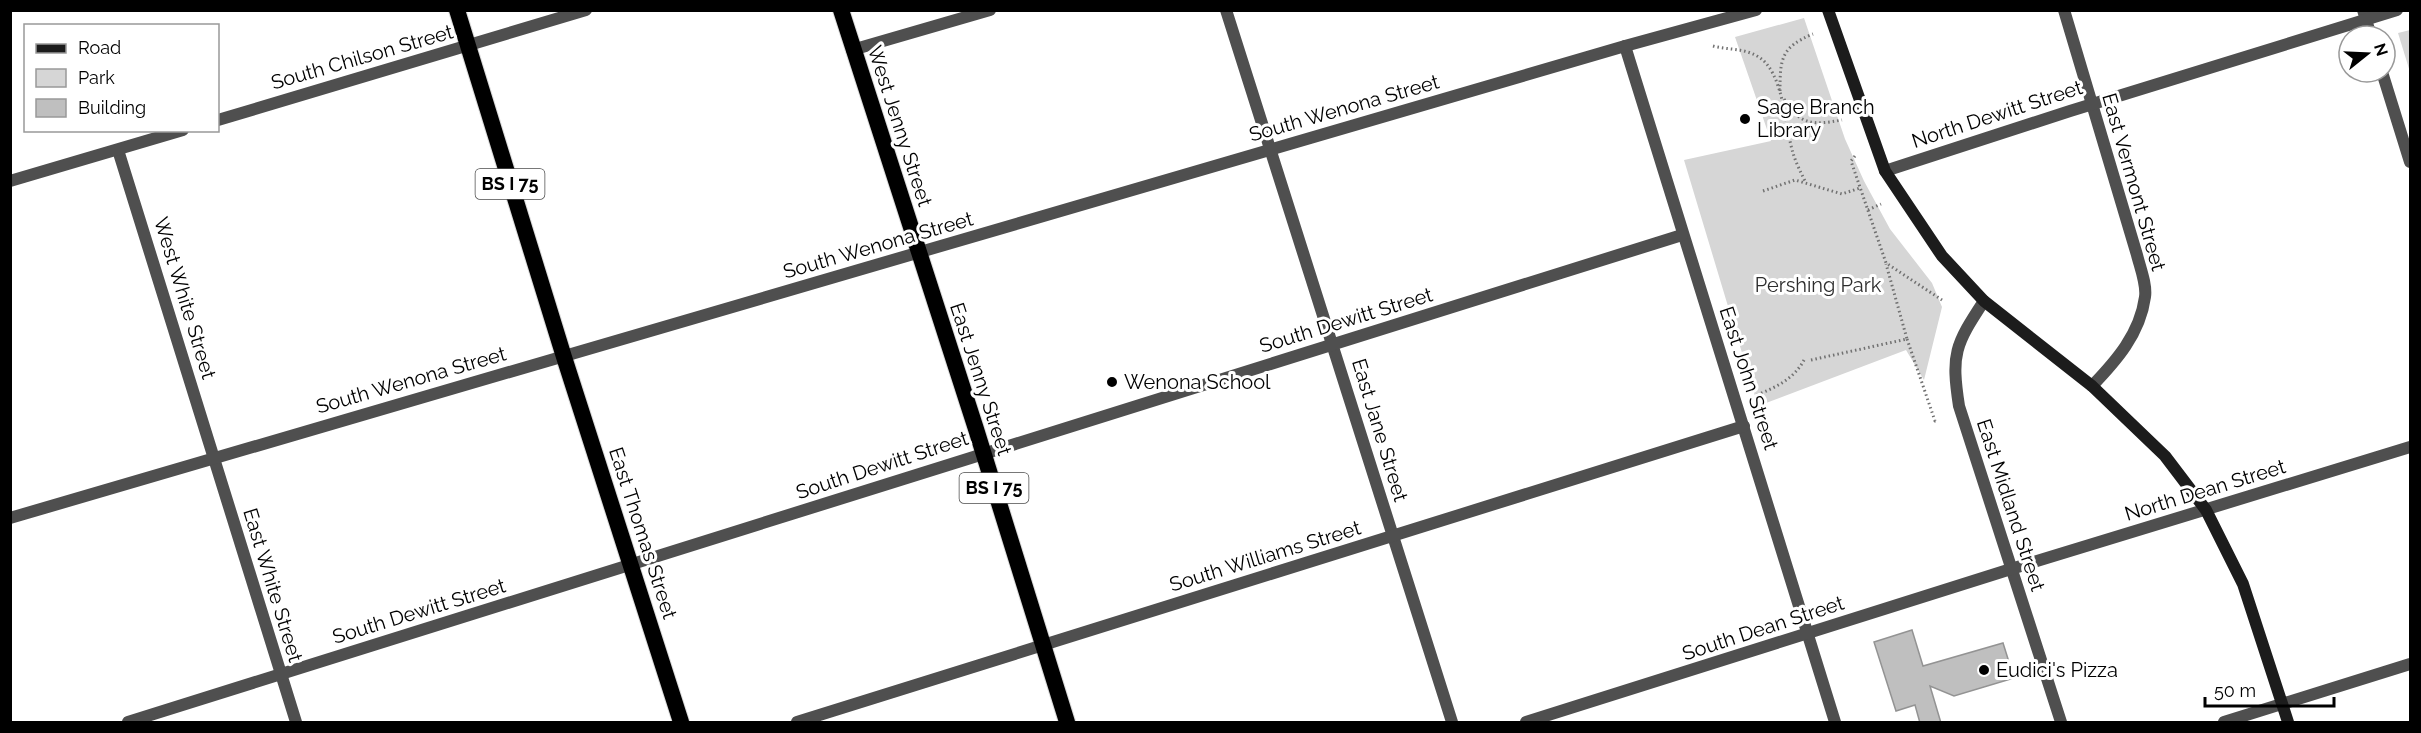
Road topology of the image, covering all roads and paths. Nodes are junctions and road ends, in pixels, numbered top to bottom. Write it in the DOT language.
graph roads {
  1 [pos="457,10"];
  2 [pos="586,10"];
  3 [pos="841,10"];
  4 [pos="990,10"];
  5 [pos="1226,10"];
  6 [pos="1756,10"];
  7 [pos="1828,10"];
  8 [pos="2064,10"];
  9 [pos="2397,10"];
  10 [pos="2364,15"];
  11 [pos="1813,34"];
  12 [pos="468,46"];
  13 [pos="1625,46"];
  14 [pos="1713,46"];
  15 [pos="852,50"];
  16 [pos="2386,84"];
  17 [pos="1780,94"];
  18 [pos="2093,104"];
  19 [pos="219,120"];
  20 [pos="1842,120"];
  21 [pos="176,132"];
  22 [pos="118,150"];
  23 [pos="1270,150"];
  24 [pos="1855,156"];
  25 [pos="2410,162"];
  26 [pos="1885,171"];
  27 [pos="10,181"];
  28 [pos="1806,183"];
  29 [pos="1860,188"];
  30 [pos="1763,191"];
  31 [pos="1881,204"];
  32 [pos="1868,210"];
  33 [pos="1682,236"];
  34 [pos="919,254"];
  35 [pos="1886,263"];
  36 [pos="1942,300"];
  37 [pos="1984,301"];
  38 [pos="1907,339"];
  39 [pos="1333,344"];
  40 [pos="564,357"];
  41 [pos="1804,360"];
  42 [pos="1811,360"];
  43 [pos="2092,386"];
  44 [pos="1757,395"];
  45 [pos="1938,420"];
  46 [pos="1744,426"];
  47 [pos="2410,447"];
  48 [pos="983,453"];
  49 [pos="214,458"];
  50 [pos="2206,510"];
  51 [pos="10,518"];
  52 [pos="1392,536"];
  53 [pos="631,565"];
  54 [pos="2011,569"];
  55 [pos="1807,635"];
  56 [pos="1042,646"];
  57 [pos="2410,664"];
  58 [pos="281,675"];
  59 [pos="2282,705"];
  60 [pos="128,723"];
  61 [pos="296,723"];
  62 [pos="681,723"];
  63 [pos="797,723"];
  64 [pos="1067,723"];
  65 [pos="1452,723"];
  66 [pos="1526,723"];
  67 [pos="1835,723"];
  68 [pos="2061,723"];
  69 [pos="2223,723"];
  70 [pos="2288,723"];
  1 -- 12 [label="highway, BS I 75"];
  2 -- 12 [label="street, South Chilson Street"];
  3 -- 15 [label="highway, West Jenny Street / BS I 75"];
  4 -- 15 [label="street"];
  5 -- 23 [label="street, East Jane Street"];
  6 -- 13 [label="street, South Wenona Street"];
  7 -- 26 [label="main road"];
  8 -- 18 [label="street, East Vermont Street"];
  9 -- 10 [label="street, North Dewitt Street"];
  10 -- 18 [label="street, North Dewitt Street"];
  11 -- 17 [label="path"];
  12 -- 19 [label="street, South Chilson Street"];
  12 -- 40 [label="highway, BS I 75"];
  13 -- 23 [label="street, South Wenona Street"];
  13 -- 33 [label="street, East John Street"];
  14 -- 17 [label="path"];
  15 -- 34 [label="highway, West Jenny Street / BS I 75"];
  16 -- 25 [label="street"];
  17 -- 20 [label="path"];
  17 -- 28 [label="path"];
  18 -- 26 [label="street, North Dewitt Street"];
  18 -- 43 [label="street, East Vermont Street"];
  21 -- 22 [label="street"];
  22 -- 27 [label="street"];
  22 -- 49 [label="street, West White Street"];
  23 -- 34 [label="street, South Wenona Street"];
  23 -- 39 [label="street, East Jane Street"];
  24 -- 29 [label="path"];
  26 -- 37 [label="main road"];
  28 -- 29 [label="path"];
  28 -- 30 [label="path"];
  29 -- 32 [label="path"];
  31 -- 32 [label="path"];
  32 -- 35 [label="path"];
  33 -- 39 [label="street, South Dewitt Street"];
  33 -- 46 [label="street, East John Street"];
  34 -- 40 [label="street, South Wenona Street"];
  34 -- 48 [label="highway, East Jenny Street / BS I 75"];
  35 -- 36 [label="path"];
  35 -- 38 [label="path"];
  37 -- 43 [label="main road"];
  37 -- 54 [label="street, East Midland Street"];
  38 -- 42 [label="path"];
  38 -- 45 [label="path"];
  39 -- 48 [label="street, South Dewitt Street"];
  39 -- 52 [label="street, East Jane Street"];
  40 -- 49 [label="street, South Wenona Street"];
  40 -- 53 [label="highway, East Thomas Street / BS I 75"];
  41 -- 44 [label="path"];
  43 -- 50 [label="main road"];
  46 -- 52 [label="street, South Williams Street"];
  46 -- 55 [label="street, East John Street"];
  47 -- 50 [label="street, North Dean Street"];
  48 -- 53 [label="street, South Dewitt Street"];
  48 -- 56 [label="highway, East Jenny Street / BS I 75"];
  49 -- 51 [label="street, South Wenona Street"];
  49 -- 58 [label="street, East White Street"];
  50 -- 54 [label="street, North Dean Street"];
  50 -- 59 [label="main road"];
  52 -- 56 [label="street, South Williams Street"];
  52 -- 65 [label="street, East Jane Street"];
  53 -- 58 [label="street, South Dewitt Street"];
  53 -- 62 [label="highway, East Thomas Street / BS I 75"];
  54 -- 55 [label="street, South Dean Street"];
  54 -- 68 [label="street, East Midland Street"];
  55 -- 66 [label="street, South Dean Street"];
  55 -- 67 [label="street, East John Street"];
  56 -- 63 [label="street, South Williams Street"];
  56 -- 64 [label="highway, East Jenny Street / BS I 75"];
  57 -- 59 [label="street"];
  58 -- 60 [label="street, South Dewitt Street"];
  58 -- 61 [label="street, East White Street"];
  59 -- 69 [label="street"];
  59 -- 70 [label="main road"];
}
